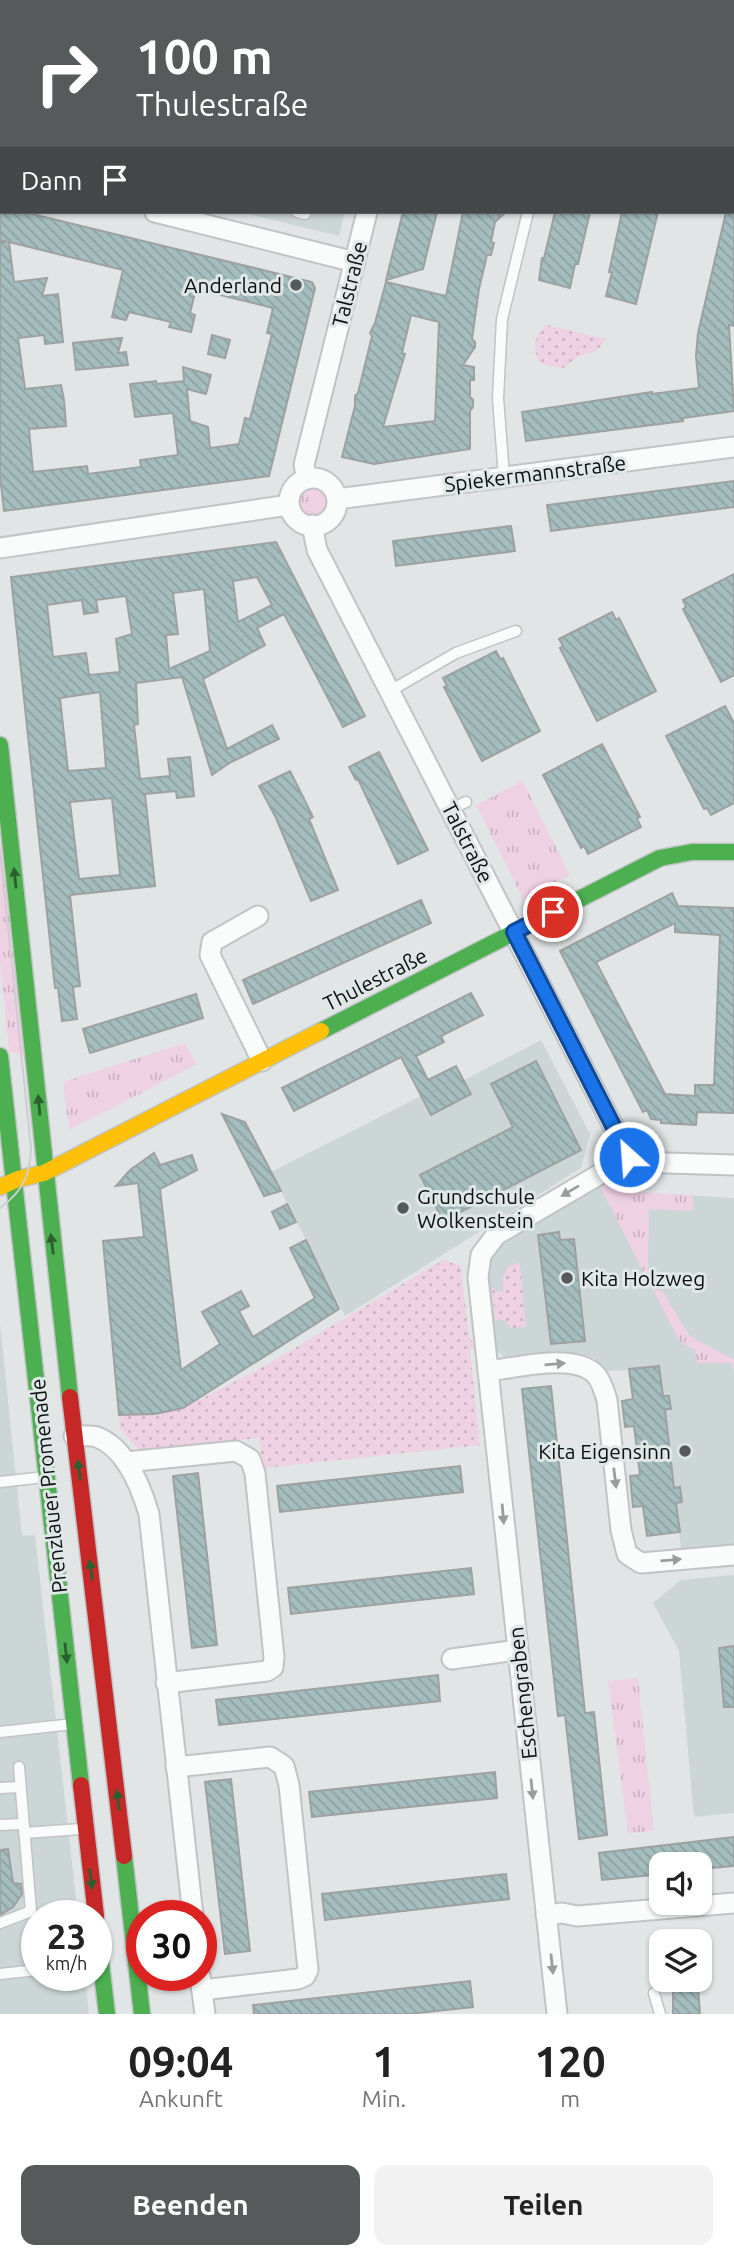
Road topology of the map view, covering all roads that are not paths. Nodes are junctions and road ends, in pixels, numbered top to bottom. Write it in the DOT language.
graph roads {
  1 [pos="163,214"];
  2 [pos="367,214"];
  3 [pos="527,214"];
  4 [pos="355,262"];
  5 [pos="734,447"];
  6 [pos="504,477"];
  7 [pos="307,478"];
  8 [pos="337,499"];
  9 [pos="289,505"];
  10 [pos="312,526"];
  11 [pos="0,548"];
  12 [pos="516,631"];
  13 [pos="390,691"];
  14 [pos="0,744"];
  15 [pos="734,852"];
  16 [pos="258,916"];
  17 [pos="514,932"];
  18 [pos="0,1056"];
  19 [pos="262,1061"];
  20 [pos="629,1157"];
  21 [pos="734,1165"];
  22 [pos="44,1173"];
  23 [pos="6,1184"];
  24 [pos="17,1219"];
  25 [pos="0,1228"];
  26 [pos="488,1371"];
  27 [pos="75,1436"];
  28 [pos="126,1462"];
  29 [pos="46,1477"];
  30 [pos="3,1482"];
  31 [pos="734,1555"];
  32 [pos="78,1604"];
  33 [pos="517,1650"];
  34 [pos="452,1659"];
  35 [pos="166,1683"];
  36 [pos="74,1724"];
  37 [pos="0,1732"];
  38 [pos="19,1767"];
  39 [pos="176,1767"];
  40 [pos="20,1787"];
  41 [pos="0,1788"];
  42 [pos="0,1825"];
  43 [pos="24,1828"];
  44 [pos="85,1828"];
  45 [pos="94,1900"];
  46 [pos="191,1900"];
  47 [pos="734,1903"];
  48 [pos="546,1914"];
  49 [pos="0,1923"];
  50 [pos="21,1972"];
  51 [pos="0,1974"];
  52 [pos="217,1982"];
  53 [pos="101,1991"];
  54 [pos="202,1991"];
  55 [pos="654,1993"];
  56 [pos="103,2010"];
  57 [pos="142,2014"];
  58 [pos="205,2014"];
  59 [pos="557,2014"];
  60 [pos="660,2014"];
  1 -- 4 [label="street"];
  2 -- 4 [label="street, Talstraße"];
  3 -- 6 [label="lane"];
  4 -- 7 [label="street, Talstraße"];
  5 -- 6 [label="street, Spiekermannstraße"];
  6 -- 8 [label="street, Spiekermannstraße"];
  7 -- 8 [label="street"];
  7 -- 9 [label="street"];
  8 -- 10 [label="street"];
  9 -- 10 [label="street"];
  9 -- 11 [label="street"];
  10 -- 13 [label="street, Talstraße"];
  12 -- 13 [label="lane"];
  13 -- 17 [label="street, Talstraße"];
  22 -- 14 [label="main road, Prenzlauer Promenade, one-way"];
  15 -- 17 [label="main road, Thulestraße"];
  16 -- 19 [label="street"];
  17 -- 19 [label="main road, Thulestraße"];
  17 -- 20 [label="street, Talstraße"];
  18 -- 23 [label="main road, Prenzlauer Promenade"];
  19 -- 22 [label="main road, Thulestraße"];
  20 -- 21 [label="street"];
  20 -- 26 [label="street, Eschengraben, one-way"];
  22 -- 23 [label="main road, Thulestraße"];
  22 -- 24 [label="main road"];
  27 -- 22 [label="main road, Prenzlauer Promenade, one-way"];
  23 -- 24 [label="main road, Prenzlauer Promenade"];
  24 -- 25 [label="main road"];
  24 -- 29 [label="main road, Prenzlauer Promenade"];
  26 -- 31 [label="street, one-way"];
  26 -- 33 [label="street, Eschengraben, one-way"];
  27 -- 28 [label="street, Prenzlauer Promenade"];
  32 -- 27 [label="main road, Prenzlauer Promenade, one-way"];
  28 -- 35 [label="street, Prenzlauer Promenade"];
  28 -- 35 [label="street"];
  29 -- 30 [label="lane"];
  29 -- 32 [label="main road, Prenzlauer Promenade"];
  32 -- 36 [label="main road, Prenzlauer Promenade, one-way"];
  57 -- 32 [label="main road, Prenzlauer Promenade, one-way"];
  33 -- 34 [label="street"];
  33 -- 48 [label="street, Eschengraben, one-way"];
  35 -- 39 [label="street, Prenzlauer Promenade"];
  36 -- 37 [label="lane"];
  36 -- 44 [label="main road, Prenzlauer Promenade"];
  38 -- 40 [label="lane"];
  39 -- 46 [label="street, Prenzlauer Promenade"];
  39 -- 52 [label="street"];
  40 -- 41 [label="lane"];
  40 -- 43 [label="lane"];
  42 -- 43 [label="lane"];
  43 -- 44 [label="lane"];
  43 -- 49 [label="lane"];
  44 -- 45 [label="main road, Prenzlauer Promenade, one-way"];
  47 -- 48 [label="street"];
  48 -- 59 [label="street, Eschengraben, one-way"];
  50 -- 51 [label="lane"];
  53 -- 56 [label="main road"];
  54 -- 58 [label="street"];
  55 -- 60 [label="lane"];
}
